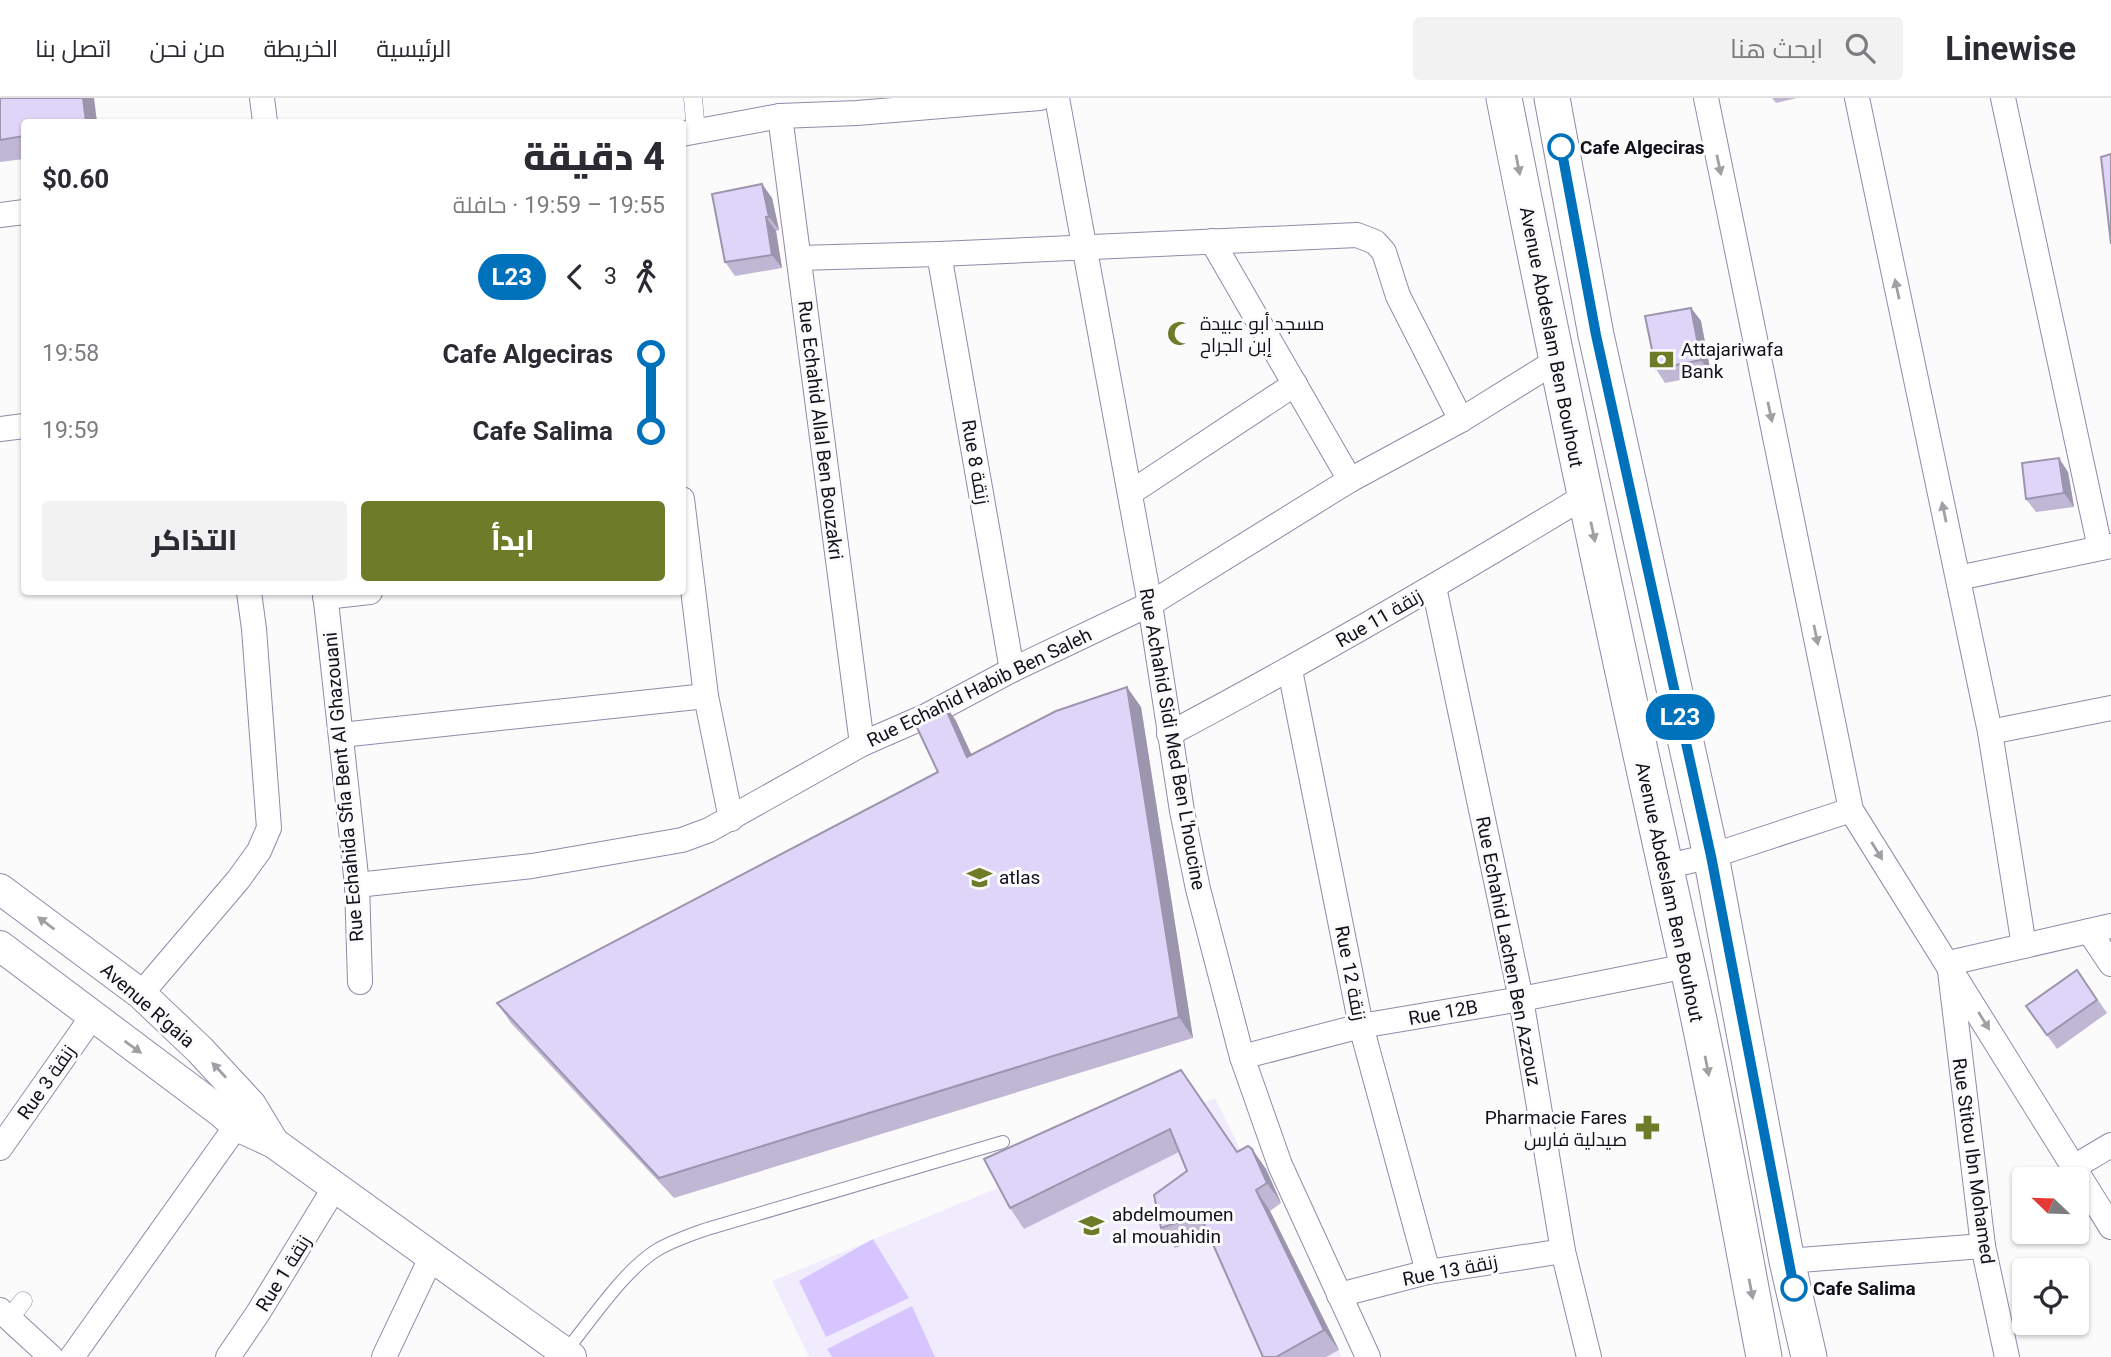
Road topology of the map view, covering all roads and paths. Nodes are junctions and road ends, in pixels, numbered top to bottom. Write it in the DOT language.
graph roads {
  1 [pos="262,98"];
  2 [pos="693,98"];
  3 [pos="1040,98"];
  4 [pos="1057,98"];
  5 [pos="1504,98"];
  6 [pos="1552,98"];
  7 [pos="1706,98"];
  8 [pos="1857,98"];
  9 [pos="2003,98"];
  10 [pos="857,105"];
  11 [pos="780,116"];
  12 [pos="265,119"];
  13 [pos="689,133"];
  14 [pos="21,212"];
  15 [pos="0,215"];
  16 [pos="1212,241"];
  17 [pos="1085,246"];
  18 [pos="939,254"];
  19 [pos="799,258"];
  20 [pos="1556,361"];
  21 [pos="1295,384"];
  22 [pos="1461,420"];
  23 [pos="21,426"];
  24 [pos="0,429"];
  25 [pos="1350,480"];
  26 [pos="1130,493"];
  27 [pos="1585,496"];
  28 [pos="2106,547"];
  29 [pos="686,551"];
  30 [pos="1958,578"];
  31 [pos="1434,587"];
  32 [pos="248,595"];
  33 [pos="325,595"];
  34 [pos="1150,604"];
  35 [pos="1013,670"];
  36 [pos="1290,670"];
  37 [pos="706,696"];
  38 [pos="2111,708"];
  39 [pos="1990,732"];
  40 [pos="1169,734"];
  41 [pos="341,735"];
  42 [pos="862,744"];
  43 [pos="1852,810"];
  44 [pos="732,819"];
  45 [pos="1711,856"];
  46 [pos="1664,867"];
  47 [pos="357,884"];
  48 [pos="0,889"];
  49 [pos="2100,928"];
  50 [pos="0,946"];
  51 [pos="2024,946"];
  52 [pos="1949,963"];
  53 [pos="2111,964"];
  54 [pos="1687,966"];
  55 [pos="360,982"];
  56 [pos="141,994"];
  57 [pos="1521,999"];
  58 [pos="92,1017"];
  59 [pos="1361,1026"];
  60 [pos="1242,1057"];
  61 [pos="244,1116"];
  62 [pos="1003,1142"];
  63 [pos="1,1144"];
  64 [pos="2111,1144"];
  65 [pos="2074,1167"];
  66 [pos="335,1187"];
  67 [pos="2090,1193"];
  68 [pos="2111,1227"];
  69 [pos="1983,1246"];
  70 [pos="1563,1251"];
  71 [pos="431,1258"];
  72 [pos="1787,1261"];
  73 [pos="1428,1272"];
  74 [pos="1339,1295"];
  75 [pos="11,1310"];
  76 [pos="568,1355"];
  77 [pos="51,1357"];
  78 [pos="72,1357"];
  79 [pos="228,1357"];
  80 [pos="384,1357"];
  81 [pos="1368,1357"];
  82 [pos="1589,1357"];
  83 [pos="1765,1357"];
  84 [pos="1809,1357"];
  85 [pos="2007,1357"];
  1 -- 12 [label="street"];
  2 -- 13 [label="street"];
  3 -- 10 [label="street"];
  4 -- 17 [label="street, Rue Achahid Sidi Med Ben L'houcine"];
  5 -- 20 [label="main road, Avenue Abdeslam Ben Bouhout, one-way"];
  6 -- 45 [label="main road"];
  7 -- 43 [label="street, one-way"];
  30 -- 8 [label="street, one-way"];
  9 -- 28 [label="street"];
  10 -- 11 [label="street"];
  11 -- 13 [label="street"];
  11 -- 19 [label="street, Rue Echahid Allal Ben Bouzakri"];
  14 -- 15 [label="street"];
  16 -- 17 [label="street"];
  16 -- 21 [label="street"];
  16 -- 22 [label="street"];
  17 -- 18 [label="street"];
  17 -- 26 [label="street, Rue Achahid Sidi Med Ben L'houcine"];
  18 -- 19 [label="street"];
  18 -- 35 [label="street, Rue 8 زنقة"];
  19 -- 42 [label="street, Rue Echahid Allal Ben Bouzakri"];
  20 -- 22 [label="street, Rue Echahid Habib Ben Saleh"];
  20 -- 27 [label="main road, Avenue Abdeslam Ben Bouhout"];
  21 -- 25 [label="street"];
  21 -- 26 [label="street"];
  22 -- 25 [label="street, Rue Echahid Habib Ben Saleh"];
  23 -- 24 [label="street"];
  25 -- 34 [label="street, Rue Echahid Habib Ben Saleh"];
  26 -- 34 [label="street, Rue Achahid Sidi Med Ben L'houcine"];
  27 -- 31 [label="street, Rue 11 زنقة"];
  27 -- 46 [label="main road, Avenue Abdeslam Ben Bouhout, one-way"];
  28 -- 30 [label="street"];
  29 -- 37 [label="street"];
  30 -- 39 [label="street"];
  31 -- 36 [label="street, Rue 11 زنقة"];
  31 -- 57 [label="street, Rue Echahid Lachen Ben Azzouz"];
  32 -- 56 [label="street"];
  33 -- 41 [label="street, Rue Echahida Sfia Bent Al Ghazouani"];
  34 -- 35 [label="street, Rue Echahid Habib Ben Saleh"];
  34 -- 40 [label="street, Rue Achahid Sidi Med Ben L'houcine"];
  35 -- 42 [label="street, Rue Echahid Habib Ben Saleh"];
  36 -- 40 [label="street, Rue 11 زنقة"];
  36 -- 59 [label="street, Rue 12 زنقة"];
  37 -- 41 [label="street"];
  37 -- 44 [label="street"];
  38 -- 39 [label="street"];
  39 -- 51 [label="street"];
  40 -- 60 [label="street, Rue Achahid Sidi Med Ben L'houcine"];
  41 -- 47 [label="street, Rue Echahida Sfia Bent Al Ghazouani"];
  42 -- 44 [label="street, Rue Echahid Habib Ben Saleh"];
  43 -- 45 [label="street"];
  43 -- 52 [label="street, one-way"];
  44 -- 47 [label="street, Rue Echahid Habib Ben Saleh"];
  45 -- 46 [label="street"];
  45 -- 72 [label="main road"];
  46 -- 54 [label="main road, Avenue Abdeslam Ben Bouhout"];
  47 -- 55 [label="street, Rue Echahida Sfia Bent Al Ghazouani"];
  56 -- 48 [label="street, Avenue R'gaia, one-way"];
  49 -- 51 [label="street"];
  49 -- 53 [label="street"];
  50 -- 58 [label="street, Avenue R'gaia"];
  51 -- 52 [label="street"];
  52 -- 65 [label="street, one-way"];
  52 -- 69 [label="street, Rue Stitou Ibn Mohamed"];
  54 -- 57 [label="street, Rue 12B"];
  54 -- 83 [label="main road, Avenue Abdeslam Ben Bouhout, one-way"];
  61 -- 56 [label="street, Avenue R'gaia, one-way"];
  57 -- 59 [label="street, Rue 12B"];
  57 -- 70 [label="street, Rue Echahid Lachen Ben Azzouz"];
  58 -- 61 [label="street, Avenue R'gaia, one-way"];
  58 -- 63 [label="street, Rue 3 زنقة"];
  59 -- 60 [label="street, Rue 12B"];
  59 -- 73 [label="street, Rue 12 زنقة"];
  60 -- 74 [label="street, Rue Achahid Sidi Med Ben L'houcine"];
  61 -- 66 [label="street, Avenue R'gaia"];
  61 -- 78 [label="street"];
  62 -- 76 [label="lane"];
  64 -- 65 [label="street"];
  66 -- 71 [label="street, Avenue R'gaia"];
  66 -- 79 [label="street, Rue 1 زنقة"];
  67 -- 68 [label="street"];
  69 -- 72 [label="street"];
  69 -- 85 [label="street, Rue Stitou Ibn Mohamed"];
  70 -- 73 [label="street, Rue 13 زنقة"];
  70 -- 82 [label="street, Rue Echahid Lachen Ben Azzouz"];
  71 -- 76 [label="street, Avenue R'gaia"];
  71 -- 80 [label="street"];
  72 -- 84 [label="main road"];
  73 -- 74 [label="street, Rue 13 زنقة"];
  74 -- 81 [label="street, Rue Achahid Sidi Med Ben L'houcine"];
  75 -- 77 [label="street"];
}
